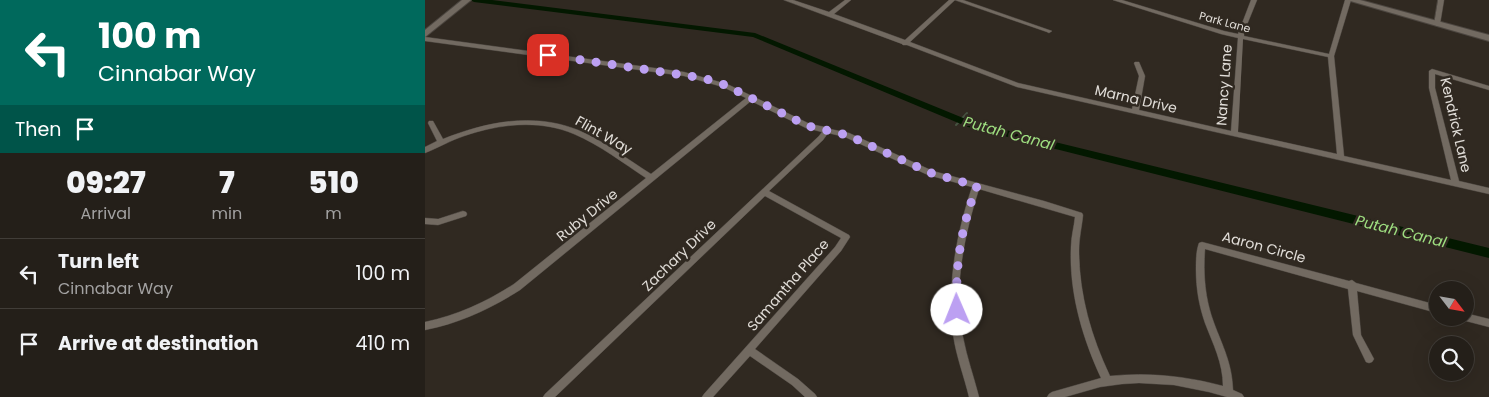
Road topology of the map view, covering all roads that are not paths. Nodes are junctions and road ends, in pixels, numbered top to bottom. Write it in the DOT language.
graph roads {
  1 [pos="467,0"];
  2 [pos="787,0"];
  3 [pos="848,0"];
  4 [pos="952,0"];
  5 [pos="958,0"];
  6 [pos="1116,0"];
  7 [pos="1254,0"];
  8 [pos="1350,0"];
  9 [pos="1441,0"];
  10 [pos="830,14"];
  11 [pos="1437,24"];
  12 [pos="1049,31"];
  13 [pos="425,34"];
  14 [pos="1240,38"];
  15 [pos="1489,38"];
  16 [pos="425,39"];
  17 [pos="905,44"];
  18 [pos="1331,56"];
  19 [pos="1137,63"];
  20 [pos="1489,88"];
  21 [pos="750,98"];
  22 [pos="1135,112"];
  23 [pos="431,123"];
  24 [pos="827,129"];
  25 [pos="1233,134"];
  26 [pos="441,142"];
  27 [pos="425,150"];
  28 [pos="1341,158"];
  29 [pos="652,178"];
  30 [pos="1456,184"];
  31 [pos="977,186"];
  32 [pos="1489,191"];
  33 [pos="764,192"];
  34 [pos="463,214"];
  35 [pos="425,221"];
  36 [pos="1352,284"];
  37 [pos="1429,307"];
  38 [pos="1474,319"];
  39 [pos="1489,323"];
  40 [pos="425,326"];
  41 [pos="749,350"];
  42 [pos="1369,359"];
  43 [pos="1107,381"];
  44 [pos="1228,392"];
  45 [pos="548,397"];
  46 [pos="707,397"];
  47 [pos="812,397"];
  48 [pos="974,397"];
  49 [pos="1051,397"];
  50 [pos="1239,397"];
  1 -- 13 [label="street"];
  2 -- 10 [label="street, Marna Drive"];
  3 -- 10 [label="street"];
  4 -- 17 [label="street"];
  5 -- 12 [label="street"];
  6 -- 14 [label="street, Park Lane"];
  7 -- 14 [label="street, Nancy Lane"];
  8 -- 11 [label="street"];
  8 -- 18 [label="street"];
  9 -- 11 [label="street"];
  10 -- 17 [label="street, Marna Drive"];
  11 -- 15 [label="street"];
  14 -- 18 [label="street, Park Lane"];
  14 -- 25 [label="street, Nancy Lane"];
  16 -- 21 [label="street"];
  17 -- 22 [label="street, Marna Drive"];
  18 -- 28 [label="street"];
  19 -- 22 [label="street"];
  20 -- 30 [label="street, Kendrick Lane"];
  21 -- 24 [label="street"];
  21 -- 29 [label="street, Ruby Drive"];
  22 -- 25 [label="street, Marna Drive"];
  23 -- 26 [label="street"];
  24 -- 31 [label="street"];
  24 -- 33 [label="street, Zachary Drive"];
  25 -- 28 [label="street, Marna Drive"];
  26 -- 27 [label="street, Flint Way"];
  26 -- 29 [label="street, Flint Way"];
  28 -- 30 [label="street, Marna Drive"];
  29 -- 40 [label="street, Ruby Drive"];
  30 -- 32 [label="street, Marna Drive"];
  31 -- 43 [label="street"];
  31 -- 48 [label="street"];
  33 -- 41 [label="street, Samantha Place"];
  33 -- 45 [label="street, Zachary Drive"];
  34 -- 35 [label="street"];
  36 -- 37 [label="street, Aaron Circle"];
  36 -- 42 [label="street"];
  36 -- 44 [label="street, Aaron Circle"];
  38 -- 39 [label="street"];
  41 -- 46 [label="street, Samantha Place"];
  41 -- 47 [label="street"];
  43 -- 44 [label="street"];
  43 -- 49 [label="street"];
  44 -- 50 [label="street"];
}
